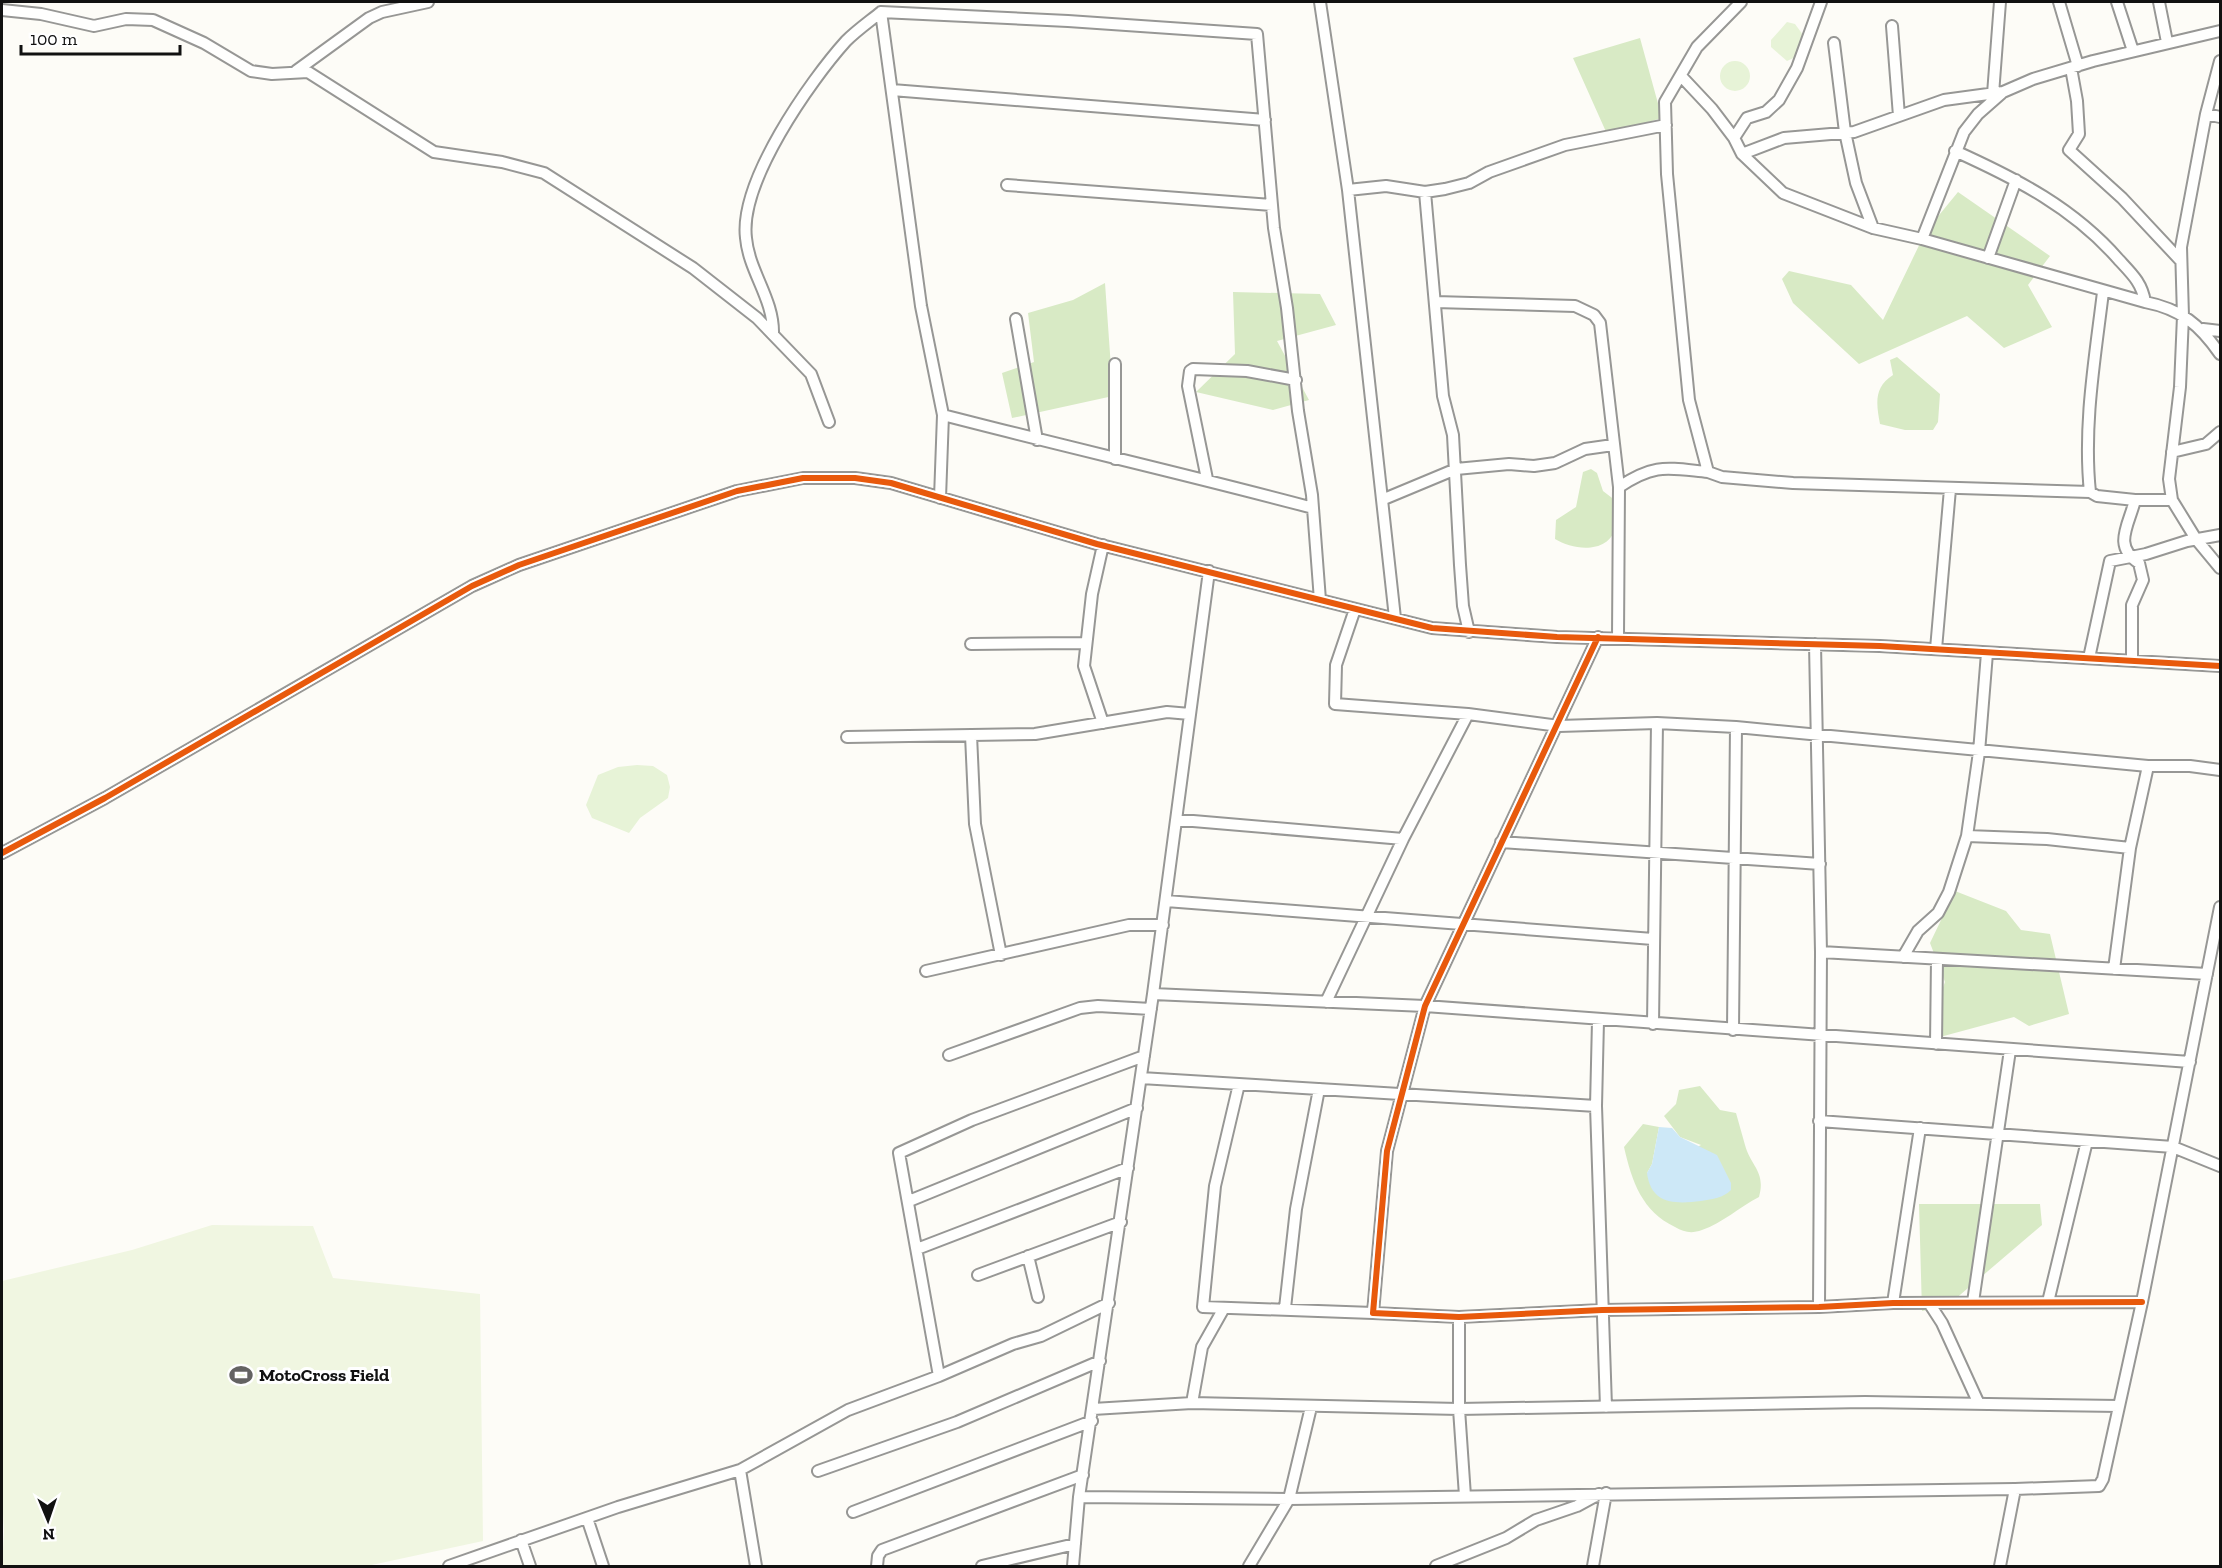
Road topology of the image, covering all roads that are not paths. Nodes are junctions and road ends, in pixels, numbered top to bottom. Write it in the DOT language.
graph roads {
  1 [pos="428,2"];
  2 [pos="1320,2"];
  3 [pos="1741,2"];
  4 [pos="1821,2"];
  5 [pos="2000,2"];
  6 [pos="2059,2"];
  7 [pos="2117,2"];
  8 [pos="2159,2"];
  9 [pos="2,10"];
  10 [pos="881,12"];
  11 [pos="1892,26"];
  12 [pos="2220,31"];
  13 [pos="2167,42"];
  14 [pos="1834,44"];
  15 [pos="2133,51"];
  16 [pos="2220,61"];
  17 [pos="2075,67"];
  18 [pos="296,71"];
  19 [pos="1681,76"];
  20 [pos="892,90"];
  21 [pos="1998,93"];
  22 [pos="2206,114"];
  23 [pos="1899,116"];
  24 [pos="2220,117"];
  25 [pos="1264,120"];
  26 [pos="1666,125"];
  27 [pos="1845,132"];
  28 [pos="1734,138"];
  29 [pos="1955,151"];
  30 [pos="1742,154"];
  31 [pos="2016,180"];
  32 [pos="1007,185"];
  33 [pos="1348,190"];
  34 [pos="1425,192"];
  35 [pos="1272,205"];
  36 [pos="1873,228"];
  37 [pos="1922,239"];
  38 [pos="1988,258"];
  39 [pos="2181,261"];
  40 [pos="2103,292"];
  41 [pos="1435,302"];
  42 [pos="2145,302"];
  43 [pos="2183,316"];
  44 [pos="1016,319"];
  45 [pos="2203,330"];
  46 [pos="2220,331"];
  47 [pos="774,334"];
  48 [pos="2220,354"];
  49 [pos="1115,364"];
  50 [pos="1296,380"];
  51 [pos="943,415"];
  52 [pos="829,422"];
  53 [pos="2220,432"];
  54 [pos="1037,440"];
  55 [pos="1614,445"];
  56 [pos="2172,452"];
  57 [pos="1115,459"];
  58 [pos="1456,469"];
  59 [pos="1708,472"];
  60 [pos="1207,479"];
  61 [pos="1619,487"];
  62 [pos="1950,489"];
  63 [pos="2090,492"];
  64 [pos="940,498"];
  65 [pos="1384,499"];
  66 [pos="2135,500"];
  67 [pos="2172,500"];
  68 [pos="1313,508"];
  69 [pos="2220,535"];
  70 [pos="2196,539"];
  71 [pos="1103,545"];
  72 [pos="2129,558"];
  73 [pos="2220,568"];
  74 [pos="1209,571"];
  75 [pos="1320,600"];
  76 [pos="1355,609"];
  77 [pos="1395,618"];
  78 [pos="1469,632"];
  79 [pos="1598,637"];
  80 [pos="1618,638"];
  81 [pos="1086,643"];
  82 [pos="971,644"];
  83 [pos="1815,644"];
  84 [pos="1936,650"];
  85 [pos="1987,653"];
  86 [pos="2089,658"];
  87 [pos="2132,661"];
  88 [pos="2220,666"];
  89 [pos="1190,714"];
  90 [pos="1468,714"];
  91 [pos="1103,723"];
  92 [pos="1657,723"];
  93 [pos="1559,726"];
  94 [pos="1736,728"];
  95 [pos="1817,734"];
  96 [pos="971,735"];
  97 [pos="847,737"];
  98 [pos="1979,752"];
  99 [pos="2148,766"];
  100 [pos="2220,770"];
  101 [pos="1176,821"];
  102 [pos="1966,836"];
  103 [pos="1403,839"];
  104 [pos="1501,842"];
  105 [pos="2130,848"];
  106 [pos="2,853"];
  107 [pos="1655,854"];
  108 [pos="1733,859"];
  109 [pos="1820,864"];
  110 [pos="1166,901"];
  111 [pos="2220,907"];
  112 [pos="1367,917"];
  113 [pos="1462,923"];
  114 [pos="1163,925"];
  115 [pos="1653,939"];
  116 [pos="1821,952"];
  117 [pos="1001,955"];
  118 [pos="1903,957"];
  119 [pos="1937,959"];
  120 [pos="2114,969"];
  121 [pos="926,970"];
  122 [pos="2207,974"];
  123 [pos="1154,994"];
  124 [pos="1326,1002"];
  125 [pos="1425,1006"];
  126 [pos="1151,1009"];
  127 [pos="1598,1021"];
  128 [pos="1653,1024"];
  129 [pos="1733,1030"];
  130 [pos="1821,1036"];
  131 [pos="1936,1044"];
  132 [pos="2010,1050"];
  133 [pos="949,1055"];
  134 [pos="1144,1056"];
  135 [pos="2190,1062"];
  136 [pos="1141,1078"];
  137 [pos="1239,1084"];
  138 [pos="1319,1089"];
  139 [pos="1401,1094"];
  140 [pos="1596,1106"];
  141 [pos="1137,1108"];
  142 [pos="1819,1121"];
  143 [pos="1920,1128"];
  144 [pos="1998,1134"];
  145 [pos="2087,1141"];
  146 [pos="2173,1147"];
  147 [pos="2220,1166"];
  148 [pos="1128,1168"];
  149 [pos="909,1201"];
  150 [pos="1121,1221"];
  151 [pos="917,1249"];
  152 [pos="1028,1256"];
  153 [pos="978,1275"];
  154 [pos="1038,1297"];
  155 [pos="1973,1302"];
  156 [pos="2048,1302"];
  157 [pos="2142,1302"];
  158 [pos="1109,1303"];
  159 [pos="1893,1303"];
  160 [pos="1929,1303"];
  161 [pos="1819,1307"];
  162 [pos="1224,1308"];
  163 [pos="1285,1308"];
  164 [pos="1602,1310"];
  165 [pos="1373,1313"];
  166 [pos="1459,1317"];
  167 [pos="1100,1361"];
  168 [pos="939,1376"];
  169 [pos="1192,1403"];
  170 [pos="1979,1404"];
  171 [pos="2119,1406"];
  172 [pos="1311,1407"];
  173 [pos="1606,1407"];
  174 [pos="1459,1409"];
  175 [pos="1092,1415"];
  176 [pos="740,1470"];
  177 [pos="818,1472"];
  178 [pos="1083,1476"];
  179 [pos="2015,1489"];
  180 [pos="1603,1493"];
  181 [pos="1464,1496"];
  182 [pos="1079,1497"];
  183 [pos="1289,1499"];
  184 [pos="853,1512"];
  185 [pos="587,1518"];
  186 [pos="521,1540"];
  187 [pos="1075,1544"];
  188 [pos="449,1566"];
  189 [pos="530,1566"];
  190 [pos="603,1566"];
  191 [pos="754,1566"];
  192 [pos="877,1566"];
  193 [pos="982,1566"];
  194 [pos="1073,1566"];
  195 [pos="1249,1566"];
  196 [pos="1436,1566"];
  197 [pos="1593,1566"];
  198 [pos="2000,1566"];
  1 -- 18 [label="street"];
  2 -- 33 [label="street"];
  3 -- 19 [label="street"];
  4 -- 28 [label="street"];
  5 -- 21 [label="street"];
  6 -- 17 [label="street"];
  7 -- 15 [label="street"];
  8 -- 13 [label="street"];
  9 -- 18 [label="street"];
  10 -- 20 [label="street"];
  10 -- 25 [label="street"];
  10 -- 47 [label="street"];
  11 -- 23 [label="street"];
  12 -- 13 [label="street"];
  13 -- 15 [label="street"];
  14 -- 27 [label="street"];
  15 -- 17 [label="street"];
  16 -- 22 [label="street"];
  17 -- 21 [label="street"];
  17 -- 39 [label="street"];
  18 -- 47 [label="street"];
  19 -- 26 [label="street"];
  19 -- 28 [label="street"];
  20 -- 25 [label="street"];
  20 -- 51 [label="street"];
  21 -- 23 [label="street"];
  21 -- 29 [label="street"];
  22 -- 24 [label="street"];
  22 -- 39 [label="street"];
  23 -- 27 [label="street"];
  25 -- 35 [label="street"];
  26 -- 34 [label="street"];
  26 -- 59 [label="street"];
  27 -- 30 [label="street"];
  27 -- 36 [label="street"];
  28 -- 30 [label="street"];
  29 -- 31 [label="street"];
  29 -- 37 [label="street"];
  30 -- 36 [label="street"];
  31 -- 38 [label="street"];
  31 -- 42 [label="street"];
  32 -- 35 [label="street"];
  33 -- 34 [label="street"];
  33 -- 65 [label="street"];
  34 -- 41 [label="street"];
  35 -- 50 [label="street"];
  36 -- 37 [label="street"];
  37 -- 38 [label="street"];
  38 -- 40 [label="street"];
  39 -- 43 [label="street"];
  40 -- 42 [label="street"];
  40 -- 63 [label="street"];
  41 -- 55 [label="street"];
  41 -- 58 [label="street"];
  42 -- 43 [label="street"];
  43 -- 45 [label="street"];
  43 -- 56 [label="street"];
  44 -- 54 [label="street"];
  45 -- 46 [label="street"];
  45 -- 48 [label="street"];
  47 -- 52 [label="street"];
  49 -- 57 [label="street"];
  50 -- 60 [label="street"];
  50 -- 68 [label="street"];
  51 -- 54 [label="street"];
  51 -- 64 [label="street"];
  53 -- 56 [label="street"];
  54 -- 57 [label="street"];
  55 -- 58 [label="street"];
  55 -- 61 [label="street"];
  56 -- 67 [label="street"];
  57 -- 60 [label="street"];
  58 -- 65 [label="street"];
  58 -- 78 [label="street"];
  59 -- 61 [label="street"];
  59 -- 62 [label="street"];
  60 -- 68 [label="street"];
  61 -- 80 [label="street"];
  62 -- 63 [label="street"];
  62 -- 84 [label="street"];
  63 -- 66 [label="street"];
  64 -- 71 [label="street"];
  64 -- 106 [label="street"];
  65 -- 77 [label="street"];
  66 -- 67 [label="street"];
  66 -- 72 [label="street"];
  67 -- 70 [label="street"];
  68 -- 75 [label="street"];
  69 -- 70 [label="street"];
  70 -- 72 [label="street"];
  70 -- 73 [label="street"];
  71 -- 74 [label="street"];
  71 -- 81 [label="street"];
  72 -- 86 [label="street"];
  72 -- 87 [label="street"];
  74 -- 75 [label="street"];
  74 -- 89 [label="street"];
  75 -- 76 [label="street"];
  76 -- 77 [label="street"];
  76 -- 90 [label="street"];
  77 -- 78 [label="street"];
  78 -- 79 [label="street"];
  79 -- 80 [label="street"];
  79 -- 93 [label="street"];
  80 -- 83 [label="street"];
  81 -- 82 [label="street"];
  81 -- 91 [label="street"];
  83 -- 84 [label="street"];
  83 -- 95 [label="street"];
  84 -- 85 [label="street"];
  85 -- 86 [label="street"];
  85 -- 98 [label="street"];
  86 -- 87 [label="street"];
  87 -- 88 [label="street"];
  89 -- 91 [label="street"];
  89 -- 101 [label="street"];
  90 -- 93 [label="street"];
  90 -- 103 [label="street"];
  91 -- 96 [label="street"];
  92 -- 93 [label="street"];
  92 -- 94 [label="street"];
  92 -- 107 [label="street"];
  93 -- 104 [label="street"];
  94 -- 95 [label="street"];
  94 -- 108 [label="street"];
  95 -- 98 [label="street"];
  95 -- 109 [label="street"];
  96 -- 97 [label="street"];
  96 -- 117 [label="street"];
  98 -- 99 [label="street"];
  98 -- 102 [label="street"];
  99 -- 100 [label="street"];
  99 -- 105 [label="street"];
  101 -- 103 [label="street"];
  101 -- 110 [label="street"];
  102 -- 105 [label="street"];
  102 -- 118 [label="street"];
  103 -- 112 [label="street"];
  104 -- 107 [label="street"];
  104 -- 113 [label="street"];
  105 -- 120 [label="street"];
  107 -- 108 [label="street"];
  107 -- 115 [label="street"];
  108 -- 109 [label="street"];
  108 -- 129 [label="street"];
  109 -- 116 [label="street"];
  110 -- 112 [label="street"];
  110 -- 114 [label="street"];
  111 -- 122 [label="street"];
  112 -- 113 [label="street"];
  112 -- 124 [label="street"];
  113 -- 115 [label="street"];
  113 -- 125 [label="street"];
  114 -- 117 [label="street"];
  114 -- 123 [label="street"];
  115 -- 128 [label="street"];
  116 -- 118 [label="street"];
  116 -- 130 [label="street"];
  117 -- 121 [label="street"];
  118 -- 119 [label="street"];
  119 -- 120 [label="street"];
  119 -- 131 [label="street"];
  120 -- 122 [label="street"];
  122 -- 135 [label="street"];
  123 -- 124 [label="street"];
  123 -- 126 [label="street"];
  124 -- 125 [label="street"];
  125 -- 127 [label="street"];
  125 -- 139 [label="street"];
  126 -- 133 [label="street"];
  126 -- 134 [label="street"];
  127 -- 128 [label="street"];
  127 -- 140 [label="street"];
  128 -- 129 [label="street"];
  129 -- 130 [label="street"];
  130 -- 131 [label="street"];
  130 -- 142 [label="street"];
  131 -- 132 [label="street"];
  132 -- 135 [label="street"];
  132 -- 144 [label="street"];
  134 -- 136 [label="street"];
  134 -- 149 [label="street"];
  135 -- 146 [label="street"];
  136 -- 137 [label="street"];
  136 -- 141 [label="street"];
  137 -- 138 [label="street"];
  137 -- 162 [label="street"];
  138 -- 139 [label="street"];
  138 -- 163 [label="street"];
  139 -- 140 [label="street"];
  139 -- 165 [label="street"];
  140 -- 164 [label="street"];
  141 -- 148 [label="street"];
  141 -- 149 [label="street"];
  142 -- 143 [label="street"];
  142 -- 161 [label="street"];
  143 -- 144 [label="street"];
  143 -- 159 [label="street"];
  144 -- 145 [label="street"];
  144 -- 155 [label="street"];
  145 -- 146 [label="street"];
  145 -- 156 [label="street"];
  146 -- 147 [label="street"];
  146 -- 157 [label="street"];
  148 -- 150 [label="street"];
  148 -- 151 [label="street"];
  149 -- 151 [label="street"];
  150 -- 152 [label="street"];
  150 -- 158 [label="street"];
  151 -- 168 [label="street"];
  152 -- 153 [label="street"];
  152 -- 154 [label="street"];
  155 -- 156 [label="street"];
  155 -- 160 [label="street"];
  156 -- 157 [label="street"];
  157 -- 171 [label="street"];
  158 -- 167 [label="street"];
  158 -- 168 [label="street"];
  159 -- 160 [label="street"];
  159 -- 161 [label="street"];
  160 -- 170 [label="street"];
  161 -- 164 [label="street"];
  162 -- 163 [label="street"];
  162 -- 169 [label="street"];
  163 -- 165 [label="street"];
  164 -- 166 [label="street"];
  164 -- 173 [label="street"];
  165 -- 166 [label="street"];
  166 -- 174 [label="street"];
  167 -- 175 [label="street"];
  167 -- 177 [label="street"];
  168 -- 176 [label="street"];
  169 -- 172 [label="street"];
  169 -- 175 [label="street"];
  170 -- 171 [label="street"];
  170 -- 173 [label="street"];
  171 -- 179 [label="street"];
  172 -- 174 [label="street"];
  172 -- 183 [label="street"];
  173 -- 174 [label="street"];
  174 -- 181 [label="street"];
  175 -- 178 [label="street"];
  175 -- 184 [label="street"];
  176 -- 185 [label="street"];
  176 -- 191 [label="street"];
  178 -- 182 [label="street"];
  178 -- 192 [label="street"];
  179 -- 180 [label="street"];
  179 -- 198 [label="street"];
  180 -- 181 [label="street"];
  180 -- 196 [label="street"];
  180 -- 197 [label="street"];
  181 -- 183 [label="street"];
  182 -- 183 [label="street"];
  182 -- 187 [label="street"];
  183 -- 195 [label="street"];
  185 -- 186 [label="street"];
  185 -- 190 [label="street"];
  186 -- 188 [label="street"];
  186 -- 189 [label="street"];
  187 -- 193 [label="street"];
  187 -- 194 [label="street"];
}
